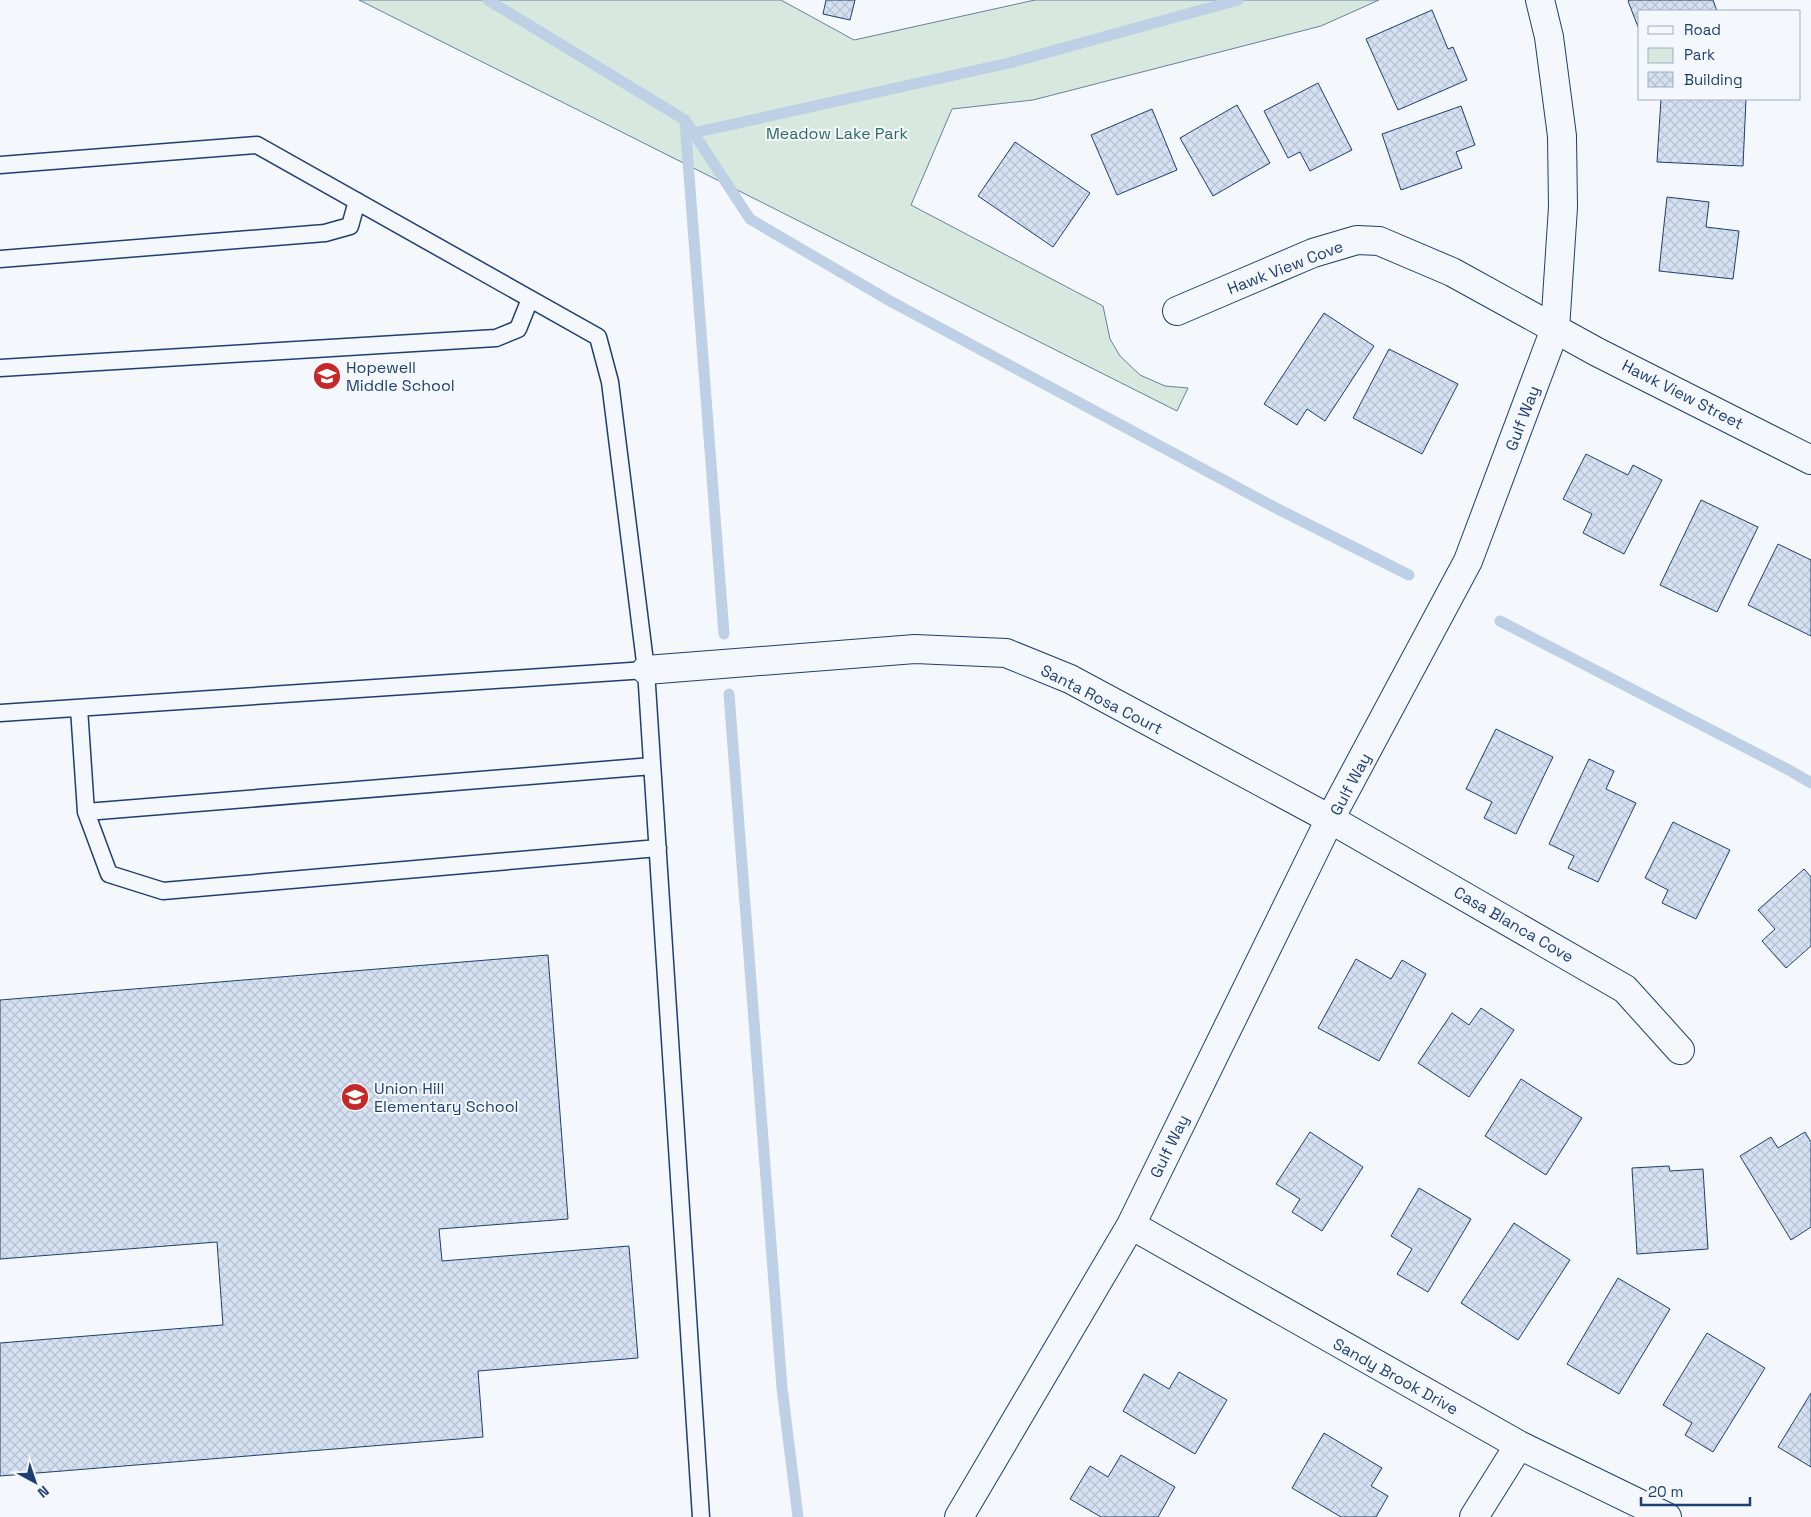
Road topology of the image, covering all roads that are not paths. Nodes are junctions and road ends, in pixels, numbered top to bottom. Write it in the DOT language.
graph roads {
  1 [pos="1540,0"];
  2 [pos="0,165"];
  3 [pos="357,201"];
  4 [pos="0,259"];
  5 [pos="530,299"];
  6 [pos="1177,311"];
  7 [pos="1555,329"];
  8 [pos="0,368"];
  9 [pos="1811,460"];
  10 [pos="646,670"];
  11 [pos="78,708"];
  12 [pos="0,713"];
  13 [pos="652,766"];
  14 [pos="86,812"];
  15 [pos="1330,819"];
  16 [pos="658,848"];
  17 [pos="1680,1050"];
  18 [pos="1131,1225"];
  19 [pos="1519,1445"];
  20 [pos="701,1517"];
  21 [pos="959,1517"];
  22 [pos="1474,1517"];
  23 [pos="1667,1517"];
  1 -- 7 [label="street, Gulf Way"];
  2 -- 3 [label="lane"];
  3 -- 4 [label="lane"];
  3 -- 5 [label="lane"];
  5 -- 8 [label="lane"];
  5 -- 10 [label="lane"];
  6 -- 7 [label="street, Hawk View Cove"];
  7 -- 9 [label="street, Hawk View Street"];
  7 -- 15 [label="street, Gulf Way"];
  10 -- 11 [label="lane"];
  10 -- 13 [label="lane"];
  10 -- 15 [label="street, Santa Rosa Court"];
  11 -- 12 [label="lane"];
  11 -- 14 [label="lane"];
  13 -- 14 [label="lane"];
  13 -- 16 [label="lane"];
  14 -- 16 [label="lane"];
  15 -- 17 [label="street, Casa Blanca Cove"];
  15 -- 18 [label="street, Gulf Way"];
  16 -- 20 [label="lane"];
  18 -- 19 [label="street, Sandy Brook Drive"];
  18 -- 21 [label="street, Gulf Way"];
  19 -- 22 [label="street"];
  19 -- 23 [label="street, Sandy Brook Drive"];
}
